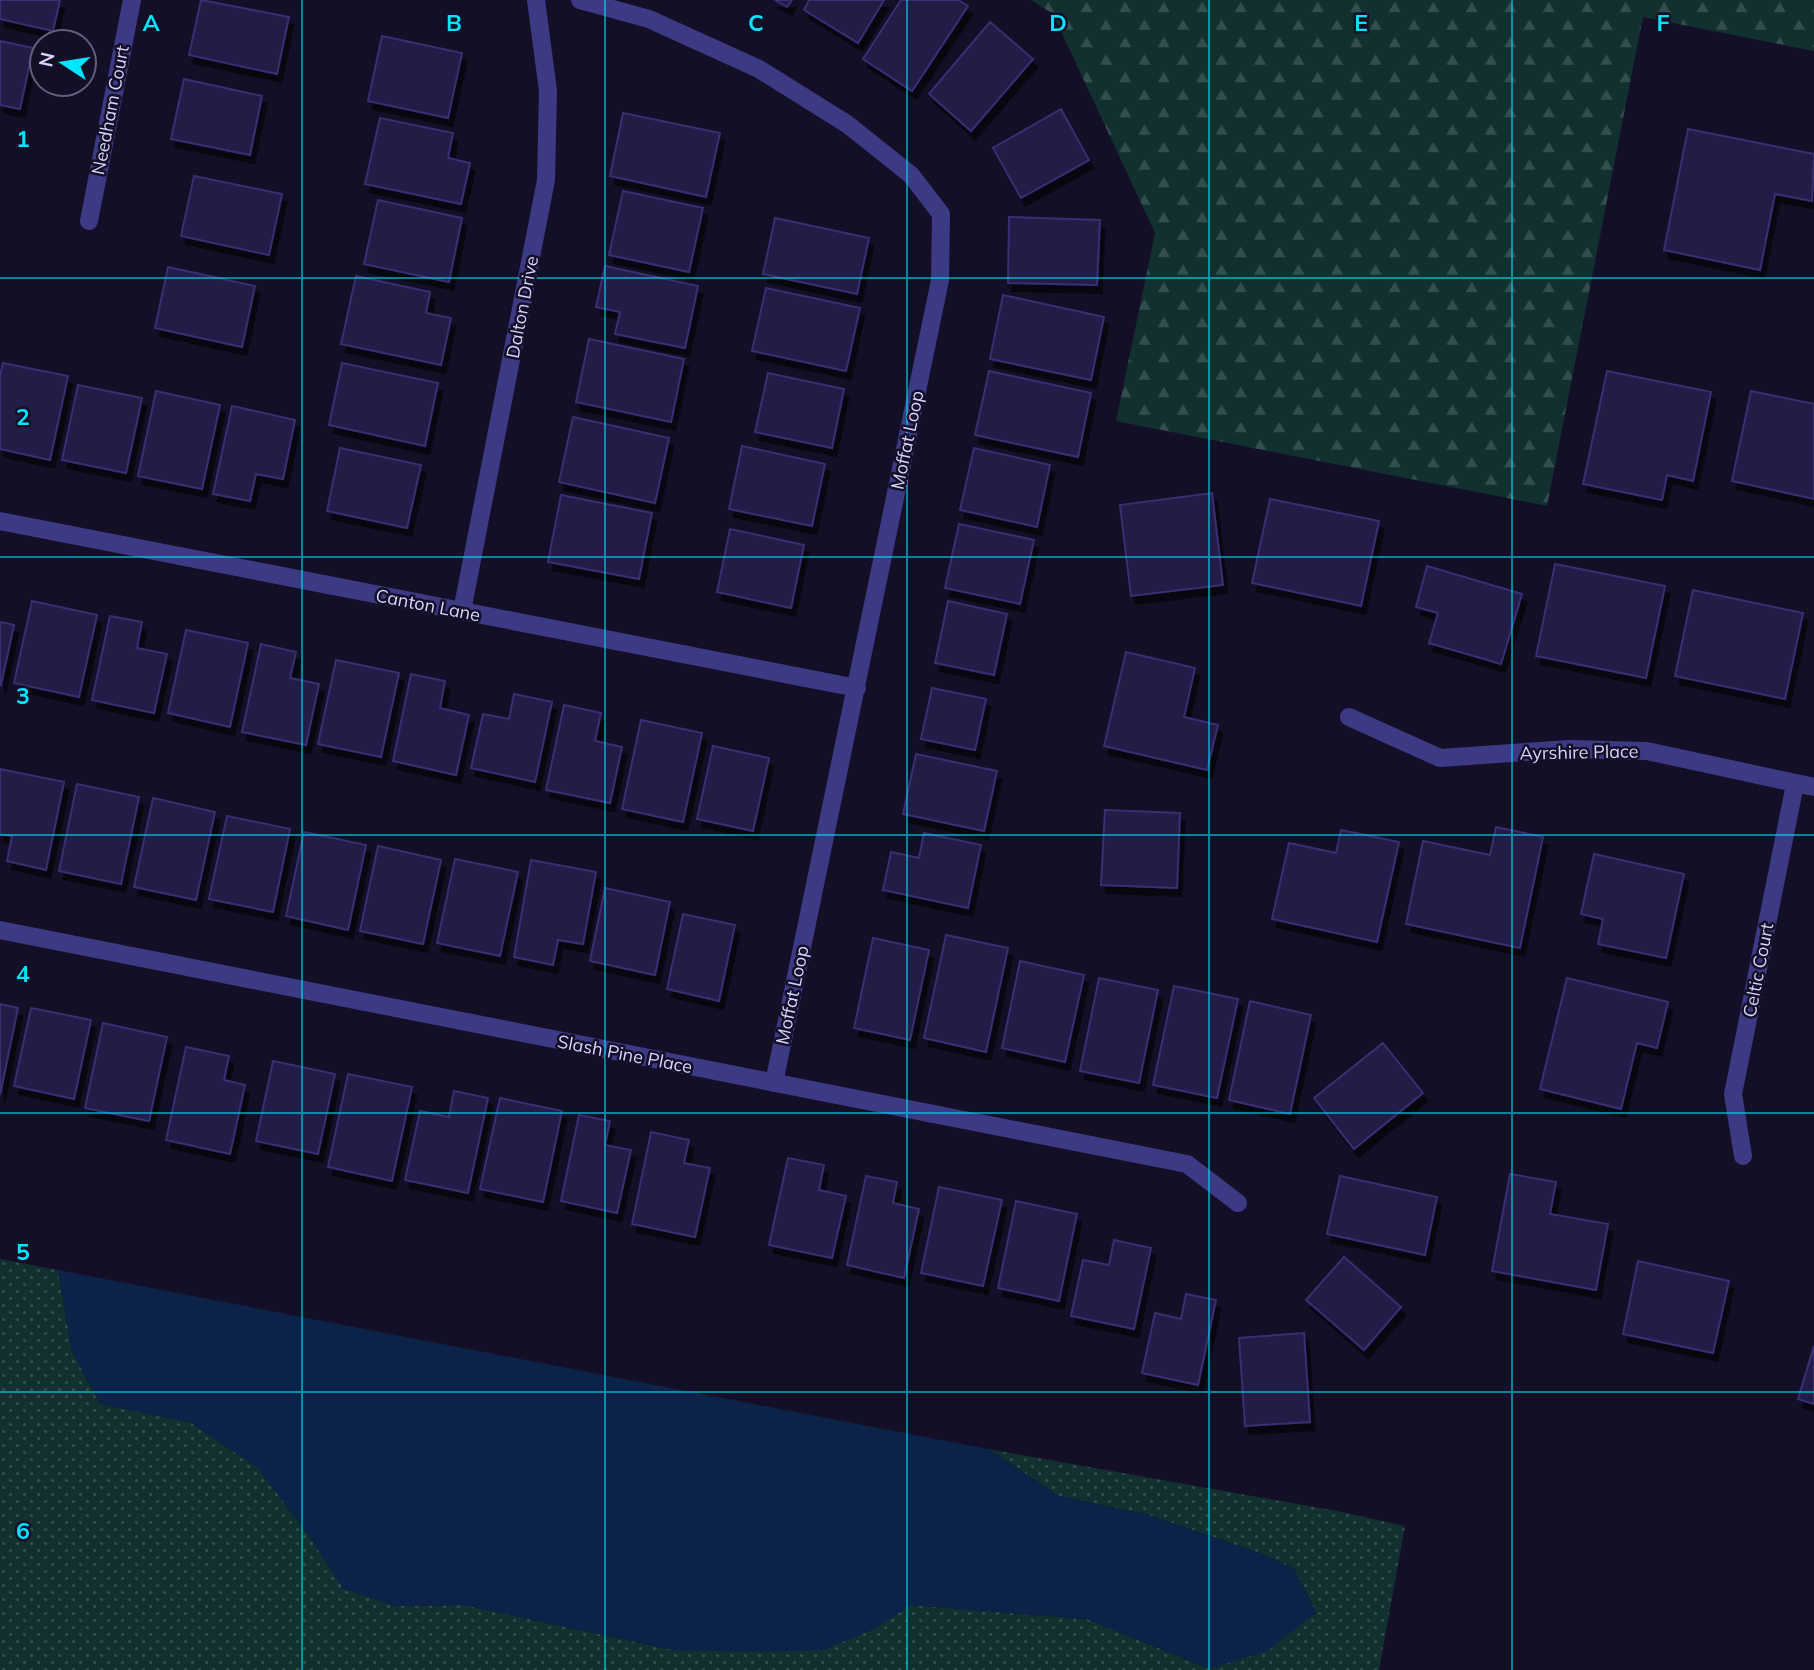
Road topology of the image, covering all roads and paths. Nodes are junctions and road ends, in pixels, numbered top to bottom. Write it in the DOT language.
graph roads {
  1 [pos="132,0"];
  2 [pos="536,0"];
  3 [pos="580,0"];
  4 [pos="89,221"];
  5 [pos="0,521"];
  6 [pos="462,611"];
  7 [pos="857,688"];
  8 [pos="1349,717"];
  9 [pos="1795,784"];
  10 [pos="1814,787"];
  11 [pos="0,930"];
  12 [pos="774,1083"];
  13 [pos="1743,1156"];
  14 [pos="1238,1203"];
  1 -- 4 [label="street, Needham Court"];
  2 -- 6 [label="street, Dalton Drive"];
  3 -- 7 [label="street, Moffat Loop"];
  5 -- 6 [label="street, Canton Lane"];
  6 -- 7 [label="street, Canton Lane"];
  7 -- 12 [label="street, Moffat Loop"];
  8 -- 9 [label="street, Ayrshire Place"];
  9 -- 10 [label="street, Ayrshire Place"];
  9 -- 13 [label="street, Celtic Court"];
  11 -- 12 [label="street, Slash Pine Place"];
  12 -- 14 [label="street, Slash Pine Place"];
}
